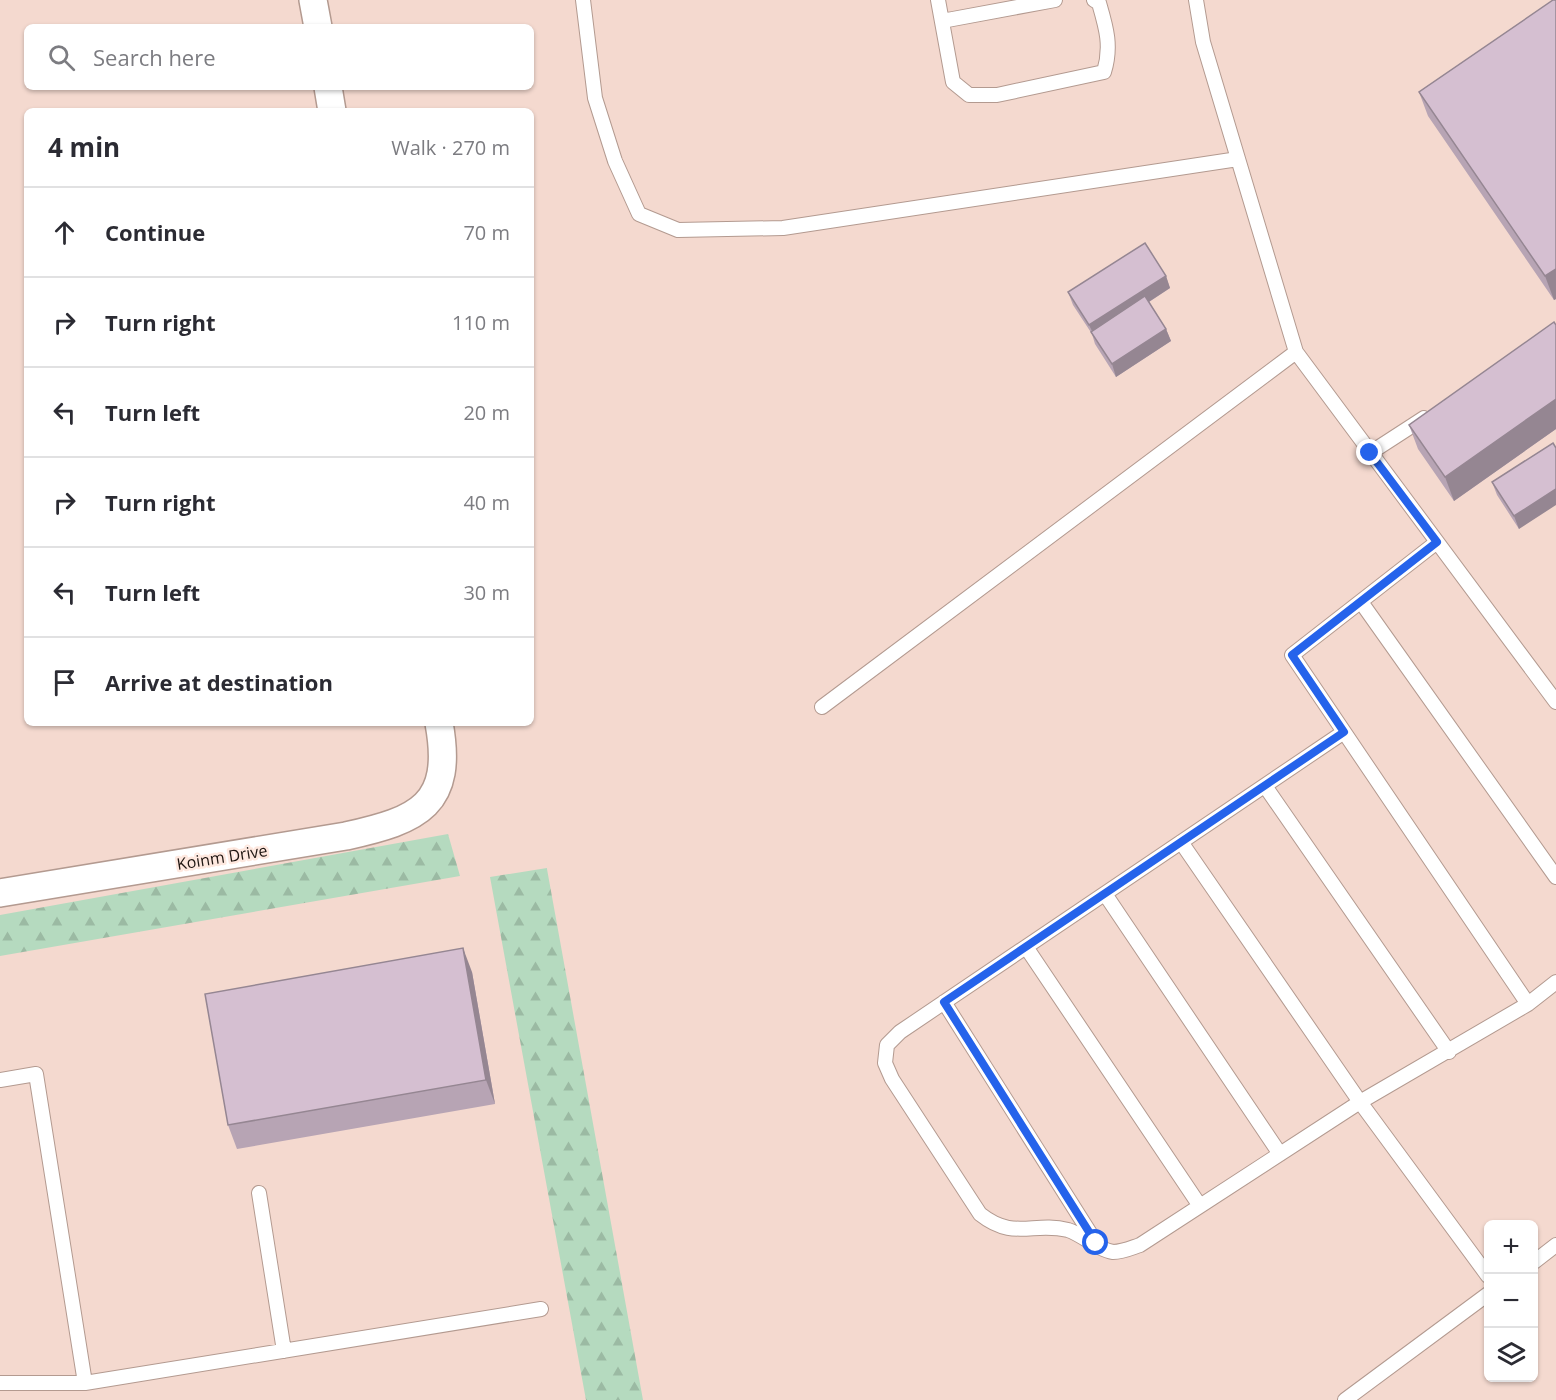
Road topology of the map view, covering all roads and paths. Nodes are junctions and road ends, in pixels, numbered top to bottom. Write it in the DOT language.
graph roads {
  1 [pos="313,0"];
  2 [pos="583,0"];
  3 [pos="938,0"];
  4 [pos="1055,0"];
  5 [pos="1094,0"];
  6 [pos="1196,0"];
  7 [pos="942,21"];
  8 [pos="317,24"];
  9 [pos="328,90"];
  10 [pos="332,108"];
  11 [pos="1238,159"];
  12 [pos="1296,352"];
  13 [pos="1438,408"];
  14 [pos="1370,453"];
  15 [pos="1437,542"];
  16 [pos="1361,602"];
  17 [pos="1556,702"];
  18 [pos="822,707"];
  19 [pos="439,726"];
  20 [pos="1344,732"];
  21 [pos="1265,786"];
  22 [pos="1181,842"];
  23 [pos="1556,877"];
  24 [pos="0,893"];
  25 [pos="1105,894"];
  26 [pos="1026,947"];
  27 [pos="1556,982"];
  28 [pos="944,1002"];
  29 [pos="1528,1004"];
  30 [pos="1449,1052"];
  31 [pos="0,1080"];
  32 [pos="1360,1102"];
  33 [pos="1280,1155"];
  34 [pos="259,1193"];
  35 [pos="1200,1206"];
  36 [pos="1096,1243"];
  37 [pos="1556,1245"];
  38 [pos="1538,1258"];
  39 [pos="1487,1274"];
  40 [pos="1484,1297"];
  41 [pos="541,1309"];
  42 [pos="284,1351"];
  43 [pos="0,1383"];
  44 [pos="85,1383"];
  45 [pos="1345,1400"];
  1 -- 8 [label="street"];
  2 -- 11 [label="lane"];
  3 -- 7 [label="lane"];
  4 -- 7 [label="lane"];
  5 -- 7 [label="lane"];
  6 -- 11 [label="lane"];
  9 -- 10 [label="street"];
  11 -- 12 [label="lane"];
  12 -- 14 [label="lane"];
  12 -- 18 [label="lane"];
  13 -- 14 [label="lane"];
  14 -- 15 [label="lane"];
  15 -- 16 [label="lane"];
  15 -- 17 [label="lane"];
  16 -- 20 [label="lane"];
  16 -- 23 [label="lane"];
  19 -- 24 [label="street, Koinm Drive"];
  20 -- 21 [label="lane"];
  20 -- 29 [label="lane"];
  21 -- 22 [label="lane"];
  21 -- 30 [label="lane"];
  22 -- 25 [label="lane"];
  22 -- 32 [label="lane"];
  25 -- 26 [label="lane"];
  25 -- 33 [label="lane"];
  26 -- 28 [label="lane"];
  26 -- 35 [label="lane"];
  27 -- 29 [label="lane"];
  28 -- 36 [label="lane"];
  28 -- 36 [label="lane"];
  29 -- 30 [label="lane"];
  30 -- 32 [label="lane"];
  31 -- 44 [label="lane"];
  32 -- 33 [label="lane"];
  32 -- 39 [label="lane"];
  33 -- 35 [label="lane"];
  34 -- 42 [label="lane"];
  35 -- 36 [label="lane"];
  37 -- 38 [label="lane"];
  40 -- 45 [label="lane"];
  41 -- 42 [label="lane"];
  42 -- 44 [label="lane"];
  43 -- 44 [label="lane"];
}
